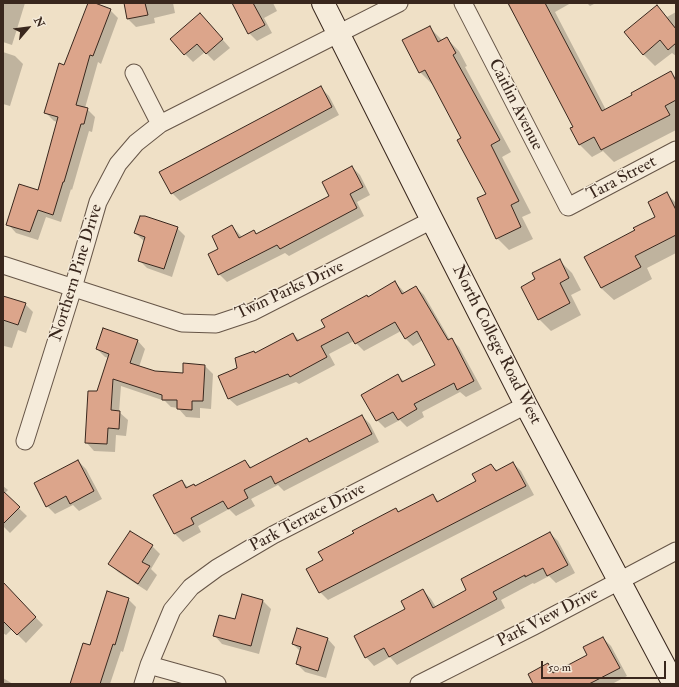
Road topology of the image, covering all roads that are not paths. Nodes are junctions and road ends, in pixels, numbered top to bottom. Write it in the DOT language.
graph roads {
  1 [pos="323,3"];
  2 [pos="399,3"];
  3 [pos="463,3"];
  4 [pos="339,34"];
  5 [pos="134,73"];
  6 [pos="160,124"];
  7 [pos="676,150"];
  8 [pos="568,207"];
  9 [pos="432,220"];
  10 [pos="3,265"];
  11 [pos="73,288"];
  12 [pos="526,405"];
  13 [pos="25,440"];
  14 [pos="676,551"];
  15 [pos="620,581"];
  16 [pos="149,665"];
  17 [pos="144,684"];
  18 [pos="217,684"];
  19 [pos="419,684"];
  20 [pos="674,684"];
  1 -- 4 [label="street, North College Road West"];
  2 -- 4 [label="street, Northern Pine Drive"];
  3 -- 8 [label="street, Caitlin Avenue"];
  4 -- 6 [label="street, Northern Pine Drive"];
  4 -- 9 [label="street, North College Road West"];
  5 -- 6 [label="street"];
  6 -- 11 [label="street, Northern Pine Drive"];
  7 -- 8 [label="street, Tara Street"];
  9 -- 11 [label="street, Twin Parks Drive"];
  9 -- 12 [label="street, North College Road West"];
  10 -- 11 [label="street, Twin Parks Drive"];
  11 -- 13 [label="street, Northern Pine Drive"];
  12 -- 15 [label="street, North College Road West"];
  12 -- 16 [label="street, Park Terrace Drive"];
  14 -- 15 [label="street, Park View Drive"];
  15 -- 19 [label="street, Park View Drive"];
  15 -- 20 [label="street, North College Road West"];
  16 -- 17 [label="street, Park Terrace Drive"];
  16 -- 18 [label="street"];
}
